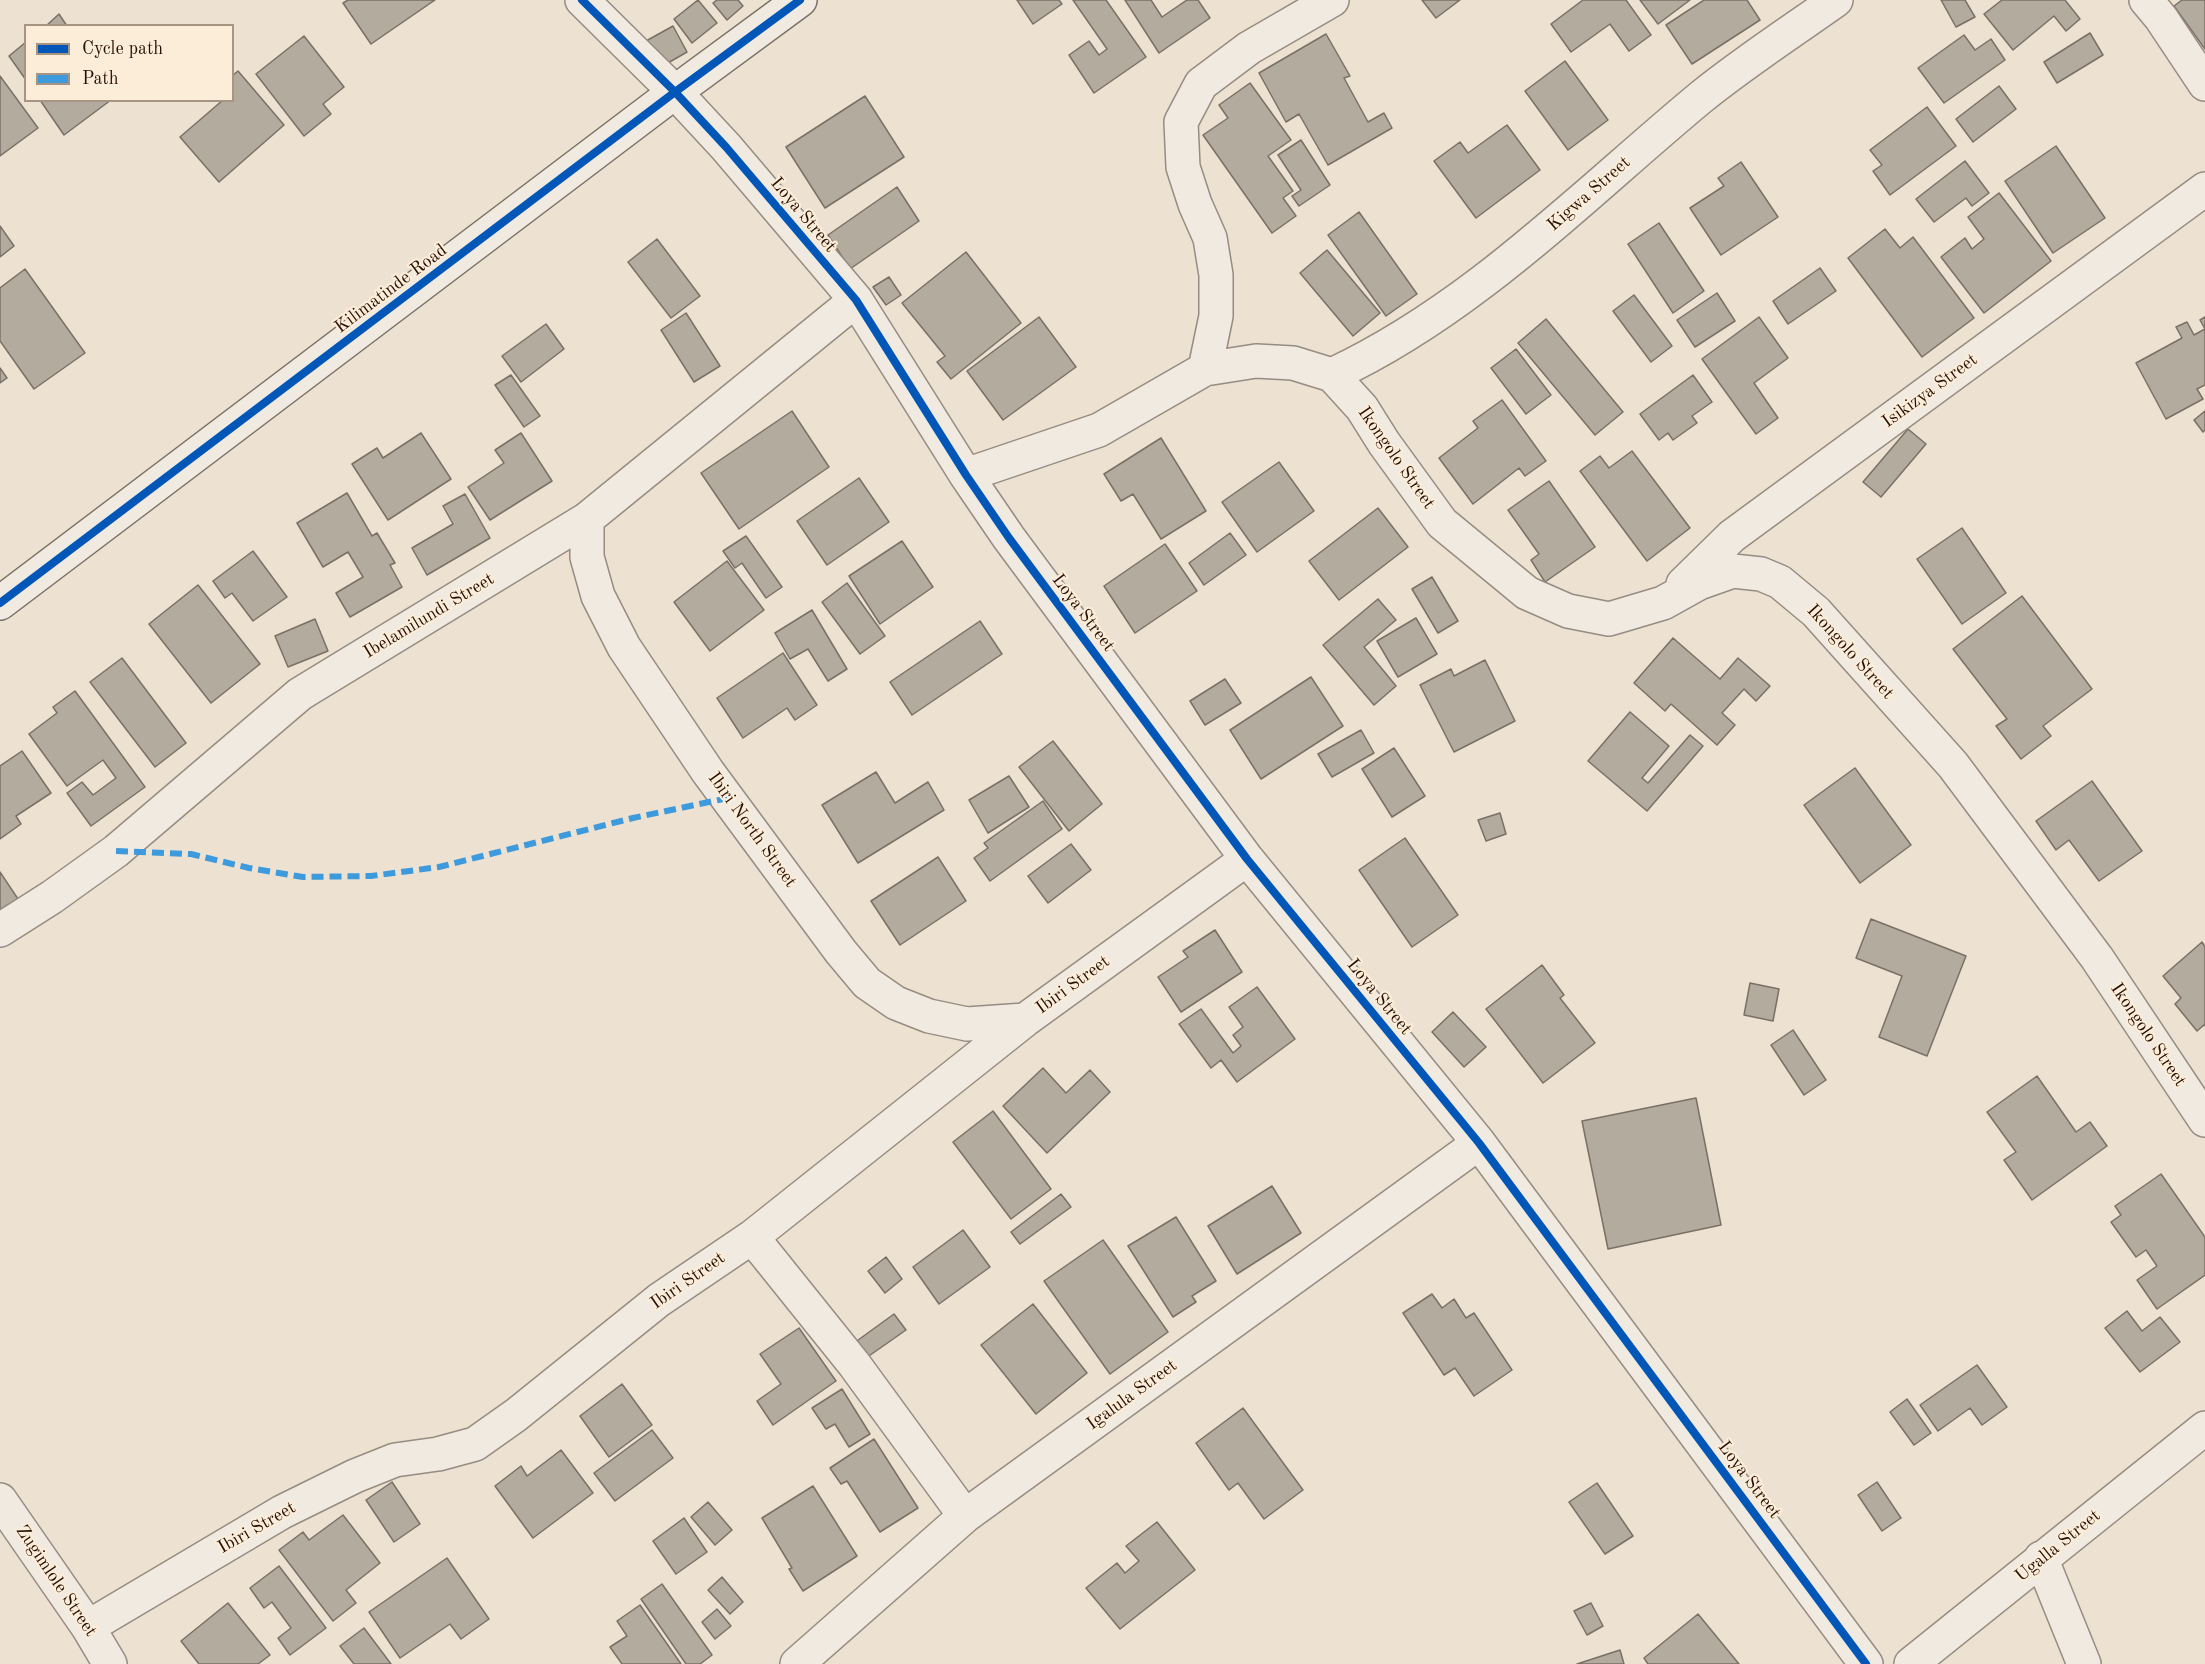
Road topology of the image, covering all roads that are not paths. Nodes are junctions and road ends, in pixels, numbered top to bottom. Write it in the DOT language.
graph roads {
  1 [pos="582,0"];
  2 [pos="800,0"];
  3 [pos="1332,0"];
  4 [pos="2146,0"];
  5 [pos="1824,3"];
  6 [pos="2205,84"];
  7 [pos="675,92"];
  8 [pos="2205,189"];
  9 [pos="856,300"];
  10 [pos="1206,369"];
  11 [pos="1332,375"];
  12 [pos="966,475"];
  13 [pos="587,519"];
  14 [pos="0,603"];
  15 [pos="1663,603"];
  16 [pos="1247,859"];
  17 [pos="0,930"];
  18 [pos="1025,1020"];
  19 [pos="2205,1120"];
  20 [pos="1479,1143"];
  21 [pos="752,1237"];
  22 [pos="2205,1428"];
  23 [pos="0,1500"];
  24 [pos="965,1516"];
  25 [pos="2041,1558"];
  26 [pos="88,1627"];
  27 [pos="110,1664"];
  28 [pos="797,1664"];
  29 [pos="1866,1664"];
  30 [pos="1911,1664"];
  31 [pos="2084,1664"];
  1 -- 7 [label="street, Loya Street"];
  2 -- 7 [label="street, Kilimatinde Road"];
  3 -- 10 [label="street"];
  4 -- 6 [label="street"];
  5 -- 11 [label="street, Kigwa Street"];
  7 -- 9 [label="street, Loya Street"];
  7 -- 14 [label="street, Kilimatinde Road"];
  8 -- 15 [label="street, Isikizya Street"];
  9 -- 12 [label="street, Loya Street"];
  9 -- 13 [label="street, Ibelamilundi Street"];
  10 -- 11 [label="street"];
  10 -- 12 [label="street"];
  11 -- 15 [label="street, Ikongolo Street"];
  12 -- 16 [label="street, Loya Street"];
  13 -- 17 [label="street, Ibelamilundi Street"];
  13 -- 18 [label="street, Ibiri North Street"];
  15 -- 19 [label="street, Ikongolo Street"];
  16 -- 18 [label="street, Ibiri Street"];
  16 -- 20 [label="street, Loya Street"];
  18 -- 21 [label="street, Ibiri Street"];
  20 -- 24 [label="street, Igalula Street"];
  20 -- 29 [label="street, Loya Street"];
  21 -- 24 [label="street"];
  21 -- 26 [label="street, Ibiri Street"];
  22 -- 25 [label="street, Ugalla Street"];
  23 -- 26 [label="street, Zugimlole Street"];
  24 -- 28 [label="street, Igalula Street"];
  25 -- 30 [label="street, Ugalla Street"];
  25 -- 31 [label="street"];
  26 -- 27 [label="street, Zugimlole Street"];
}
